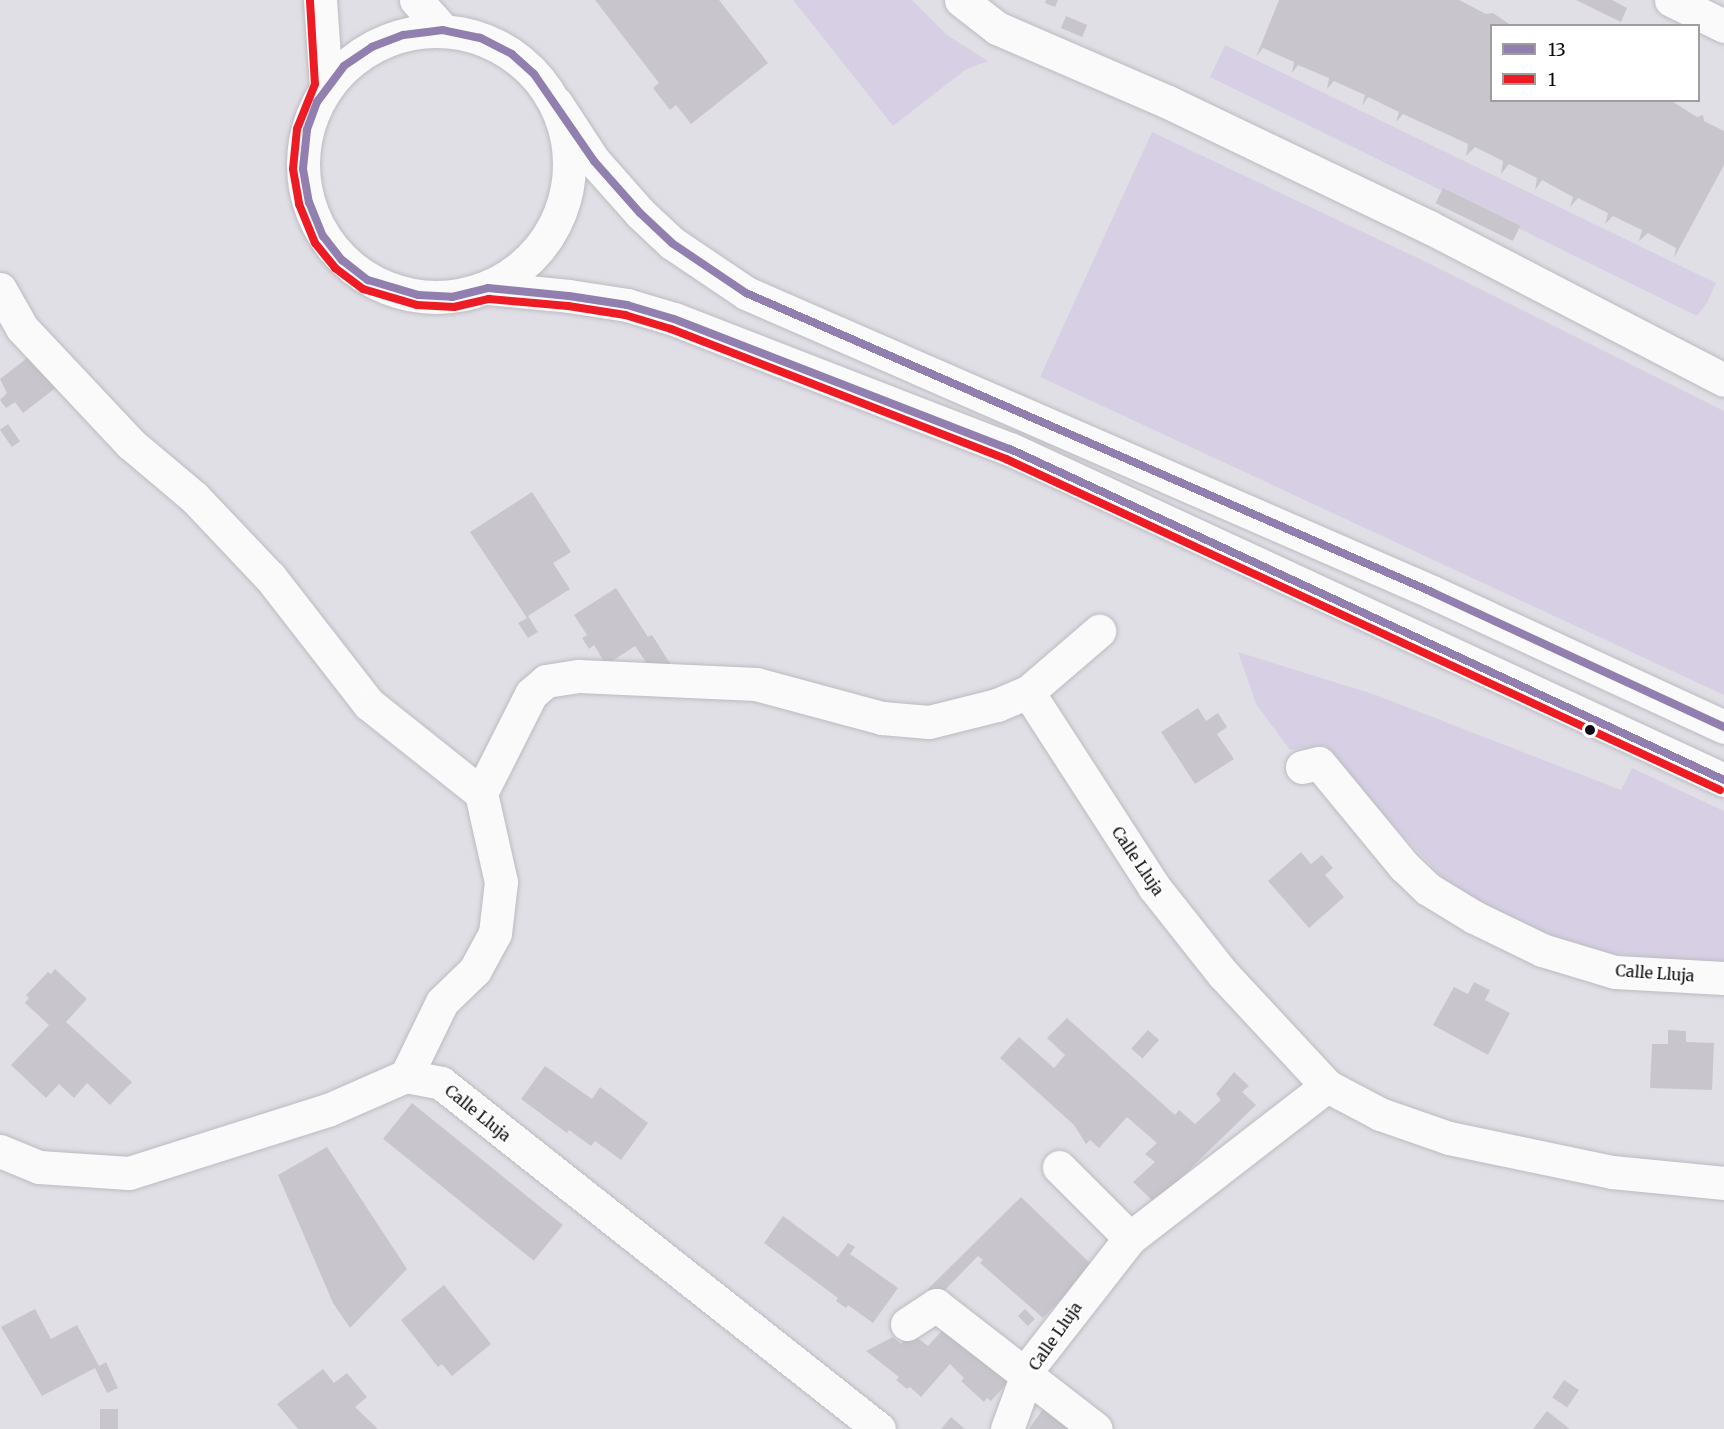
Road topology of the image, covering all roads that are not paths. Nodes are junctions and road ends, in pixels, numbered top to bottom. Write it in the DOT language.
graph roads {
  1 [pos="320,0"];
  2 [pos="416,0"];
  3 [pos="961,0"];
  4 [pos="1671,0"];
  5 [pos="1724,26"];
  6 [pos="443,30"];
  7 [pos="326,86"];
  8 [pos="556,103"];
  9 [pos="488,288"];
  10 [pos="0,289"];
  11 [pos="1724,380"];
  12 [pos="1099,631"];
  13 [pos="1028,692"];
  14 [pos="1724,727"];
  15 [pos="1302,767"];
  16 [pos="1724,780"];
  17 [pos="481,793"];
  18 [pos="1724,978"];
  19 [pos="406,1076"];
  20 [pos="1327,1086"];
  21 [pos="0,1151"];
  22 [pos="1059,1167"];
  23 [pos="1724,1183"];
  24 [pos="1130,1238"];
  25 [pos="907,1324"];
  26 [pos="1026,1378"];
  27 [pos="879,1429"];
  28 [pos="1007,1429"];
  29 [pos="1096,1429"];
  1 -- 7 [label="street"];
  2 -- 6 [label="street"];
  3 -- 11 [label="street"];
  4 -- 5 [label="street"];
  6 -- 7 [label="street"];
  6 -- 8 [label="street"];
  7 -- 9 [label="street"];
  8 -- 9 [label="street"];
  8 -- 14 [label="street"];
  9 -- 16 [label="street"];
  10 -- 17 [label="street"];
  12 -- 13 [label="street"];
  13 -- 17 [label="street"];
  13 -- 20 [label="street, Calle Lluja"];
  15 -- 18 [label="street, Calle Lluja"];
  17 -- 19 [label="street"];
  19 -- 21 [label="street"];
  19 -- 27 [label="street, Calle Lluja"];
  20 -- 23 [label="street, Calle Lluja"];
  20 -- 24 [label="street, Calle Lluja"];
  22 -- 24 [label="street"];
  24 -- 26 [label="street, Calle Lluja"];
  25 -- 26 [label="street, Calle Lluja"];
  26 -- 28 [label="street, Calle Lluja"];
  26 -- 29 [label="street, Calle Lluja"];
}
